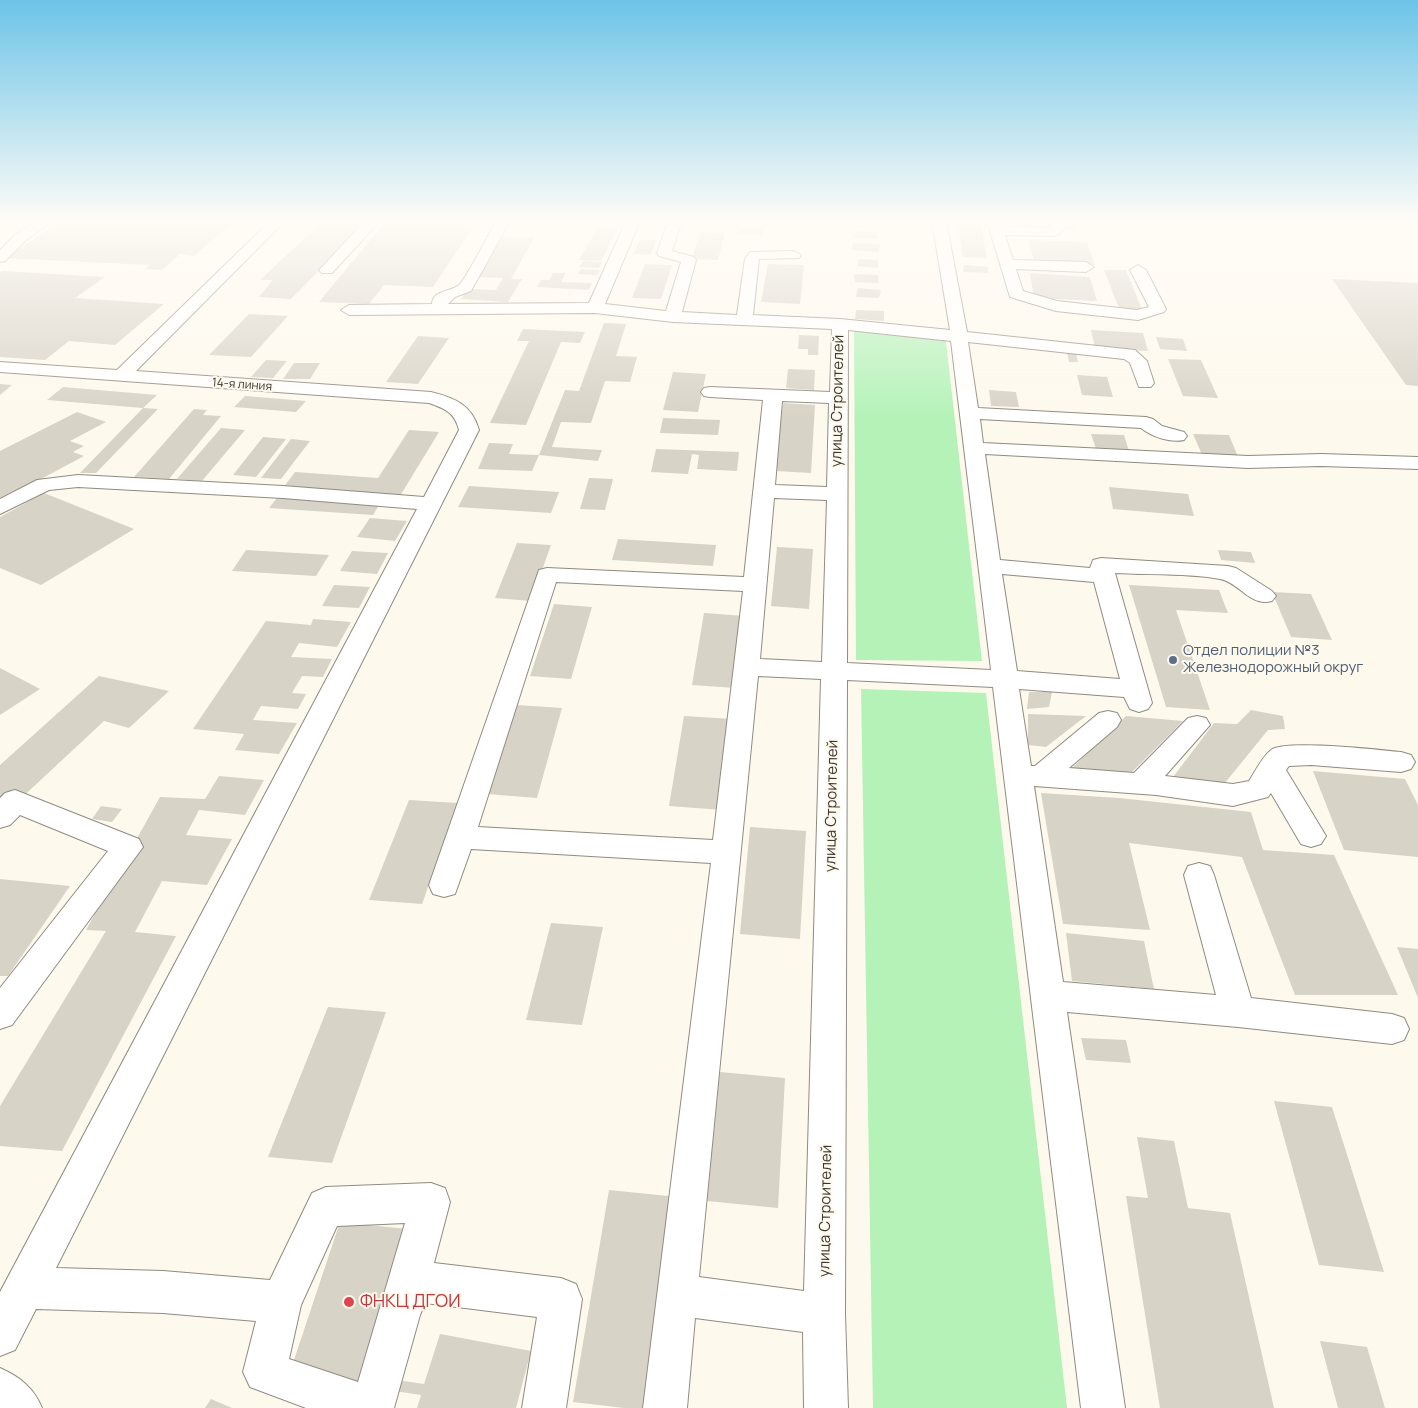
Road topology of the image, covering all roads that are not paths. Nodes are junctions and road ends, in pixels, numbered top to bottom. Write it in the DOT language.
graph roads {
  1 [pos="211,287"];
  2 [pos="466,287"];
  3 [pos="604,287"];
  4 [pos="682,287"];
  5 [pos="748,287"];
  6 [pos="950,287"];
  7 [pos="1014,287"];
  8 [pos="1147,287"];
  9 [pos="440,308"];
  10 [pos="594,308"];
  11 [pos="349,310"];
  12 [pos="673,318"];
  13 [pos="744,320"];
  14 [pos="840,324"];
  15 [pos="959,336"];
  16 [pos="0,367"];
  17 [pos="121,376"];
  18 [pos="1145,383"];
  19 [pos="710,392"];
  20 [pos="772,395"];
  21 [pos="839,398"];
  22 [pos="969,414"];
  23 [pos="1177,436"];
  24 [pos="974,448"];
  25 [pos="1418,464"];
  26 [pos="764,491"];
  27 [pos="837,494"];
  28 [pos="431,504"];
  29 [pos="0,508"];
  30 [pos="990,566"];
  31 [pos="1104,576"];
  32 [pos="755,585"];
  33 [pos="1264,596"];
  34 [pos="747,667"];
  35 [pos="835,672"];
  36 [pos="1006,679"];
  37 [pos="1108,720"];
  38 [pos="1197,725"];
  39 [pos="1401,762"];
  40 [pos="1272,770"];
  41 [pos="1029,776"];
  42 [pos="1141,784"];
  43 [pos="0,817"];
  44 [pos="1311,836"];
  45 [pos="460,837"];
  46 [pos="727,852"];
  47 [pos="1199,875"];
  48 [pos="444,885"];
  49 [pos="1048,996"];
  50 [pos="1238,1012"];
  51 [pos="0,1014"];
  52 [pos="1392,1028"];
  53 [pos="24,1288"];
  54 [pos="677,1296"];
  55 [pos="281,1302"];
  56 [pos="824,1314"];
  57 [pos="0,1335"];
  58 [pos="0,1390"];
  59 [pos="20,1408"];
  60 [pos="368,1408"];
  61 [pos="372,1408"];
  62 [pos="544,1408"];
  63 [pos="665,1408"];
  64 [pos="826,1408"];
  65 [pos="1103,1408"];
  1 -- 17 [label="street"];
  2 -- 9 [label="street"];
  3 -- 10 [label="street"];
  4 -- 12 [label="street"];
  5 -- 13 [label="street"];
  6 -- 15 [label="street"];
  7 -- 8 [label="street"];
  9 -- 10 [label="street"];
  9 -- 11 [label="street"];
  10 -- 12 [label="street"];
  12 -- 13 [label="street"];
  13 -- 14 [label="street"];
  14 -- 15 [label="street, улица Строителей"];
  14 -- 21 [label="street, улица Строителей"];
  15 -- 18 [label="street"];
  15 -- 22 [label="street"];
  16 -- 17 [label="street, 14-я линия"];
  17 -- 28 [label="street, 14-я линия"];
  19 -- 20 [label="street"];
  20 -- 21 [label="street"];
  20 -- 26 [label="street"];
  21 -- 27 [label="street, улица Строителей"];
  22 -- 23 [label="street"];
  22 -- 24 [label="street"];
  24 -- 25 [label="street"];
  24 -- 30 [label="street"];
  26 -- 27 [label="street"];
  26 -- 32 [label="street"];
  27 -- 35 [label="street, улица Строителей"];
  28 -- 29 [label="street"];
  28 -- 53 [label="street"];
  30 -- 31 [label="street"];
  30 -- 36 [label="street"];
  31 -- 33 [label="street"];
  31 -- 36 [label="street"];
  32 -- 34 [label="street"];
  32 -- 45 [label="street"];
  34 -- 35 [label="street"];
  34 -- 46 [label="street"];
  35 -- 36 [label="street"];
  35 -- 56 [label="street, улица Строителей"];
  36 -- 41 [label="street"];
  37 -- 41 [label="street"];
  38 -- 42 [label="street"];
  39 -- 40 [label="street"];
  40 -- 42 [label="street"];
  40 -- 44 [label="street"];
  41 -- 42 [label="street"];
  41 -- 49 [label="street"];
  43 -- 51 [label="street"];
  45 -- 46 [label="street"];
  45 -- 48 [label="street"];
  46 -- 54 [label="street"];
  47 -- 50 [label="street"];
  49 -- 50 [label="street"];
  49 -- 65 [label="street"];
  50 -- 52 [label="street"];
  53 -- 55 [label="street"];
  53 -- 57 [label="street"];
  54 -- 56 [label="street"];
  54 -- 63 [label="street"];
  55 -- 60 [label="street"];
  55 -- 61 [label="street"];
  56 -- 64 [label="street, улица Строителей"];
  58 -- 59 [label="street"];
  61 -- 62 [label="street"];
}
